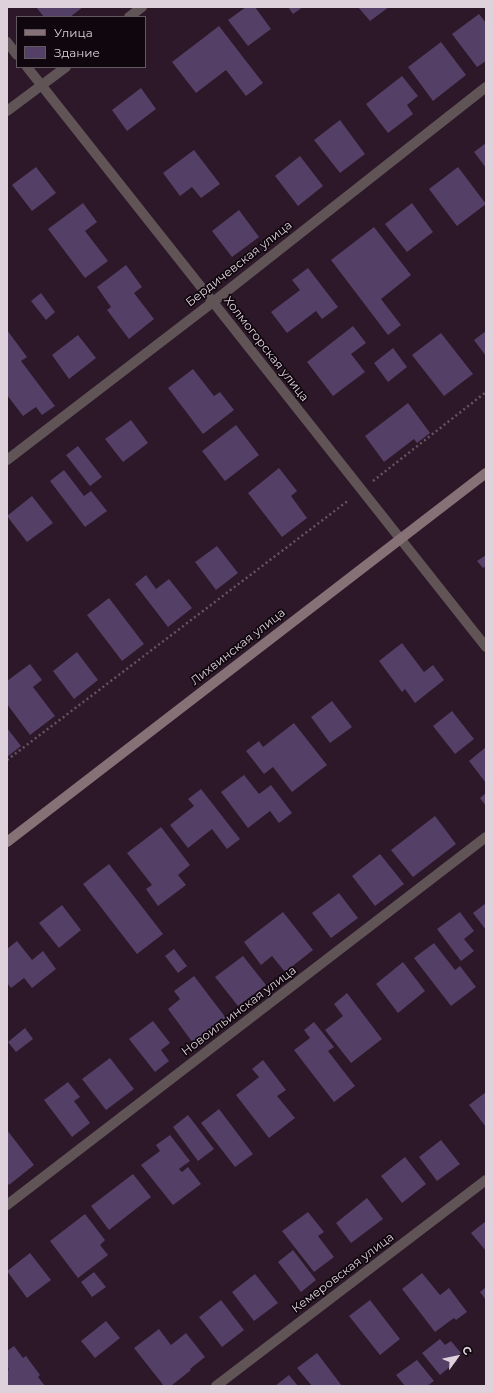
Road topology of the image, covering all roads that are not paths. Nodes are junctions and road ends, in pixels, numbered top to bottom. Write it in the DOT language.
graph roads {
  1 [pos="142,7"];
  2 [pos="130,16"];
  3 [pos="7,42"];
  4 [pos="16,54"];
  5 [pos="28,68"];
  6 [pos="65,68"];
  7 [pos="42,86"];
  8 [pos="486,87"];
  9 [pos="7,111"];
  10 [pos="212,302"];
  11 [pos="7,460"];
  12 [pos="486,473"];
  13 [pos="400,539"];
  14 [pos="486,647"];
  15 [pos="486,838"];
  16 [pos="7,842"];
  17 [pos="486,1180"];
  18 [pos="7,1205"];
  19 [pos="216,1386"];
  1 -- 2 [label="street"];
  3 -- 4 [label="street"];
  5 -- 7 [label="street, Холмогорская улица"];
  6 -- 7 [label="street"];
  7 -- 9 [label="street"];
  7 -- 10 [label="street, Холмогорская улица"];
  8 -- 10 [label="street, Бердичевская улица"];
  10 -- 11 [label="street, Бердичевская улица"];
  10 -- 13 [label="street, Холмогорская улица"];
  12 -- 13 [label="main road, Лихвинская улица"];
  13 -- 14 [label="street, Холмогорская улица"];
  13 -- 16 [label="main road, Лихвинская улица"];
  15 -- 18 [label="street, Новоильинская улица"];
  17 -- 19 [label="street, Кемеровская улица"];
}
